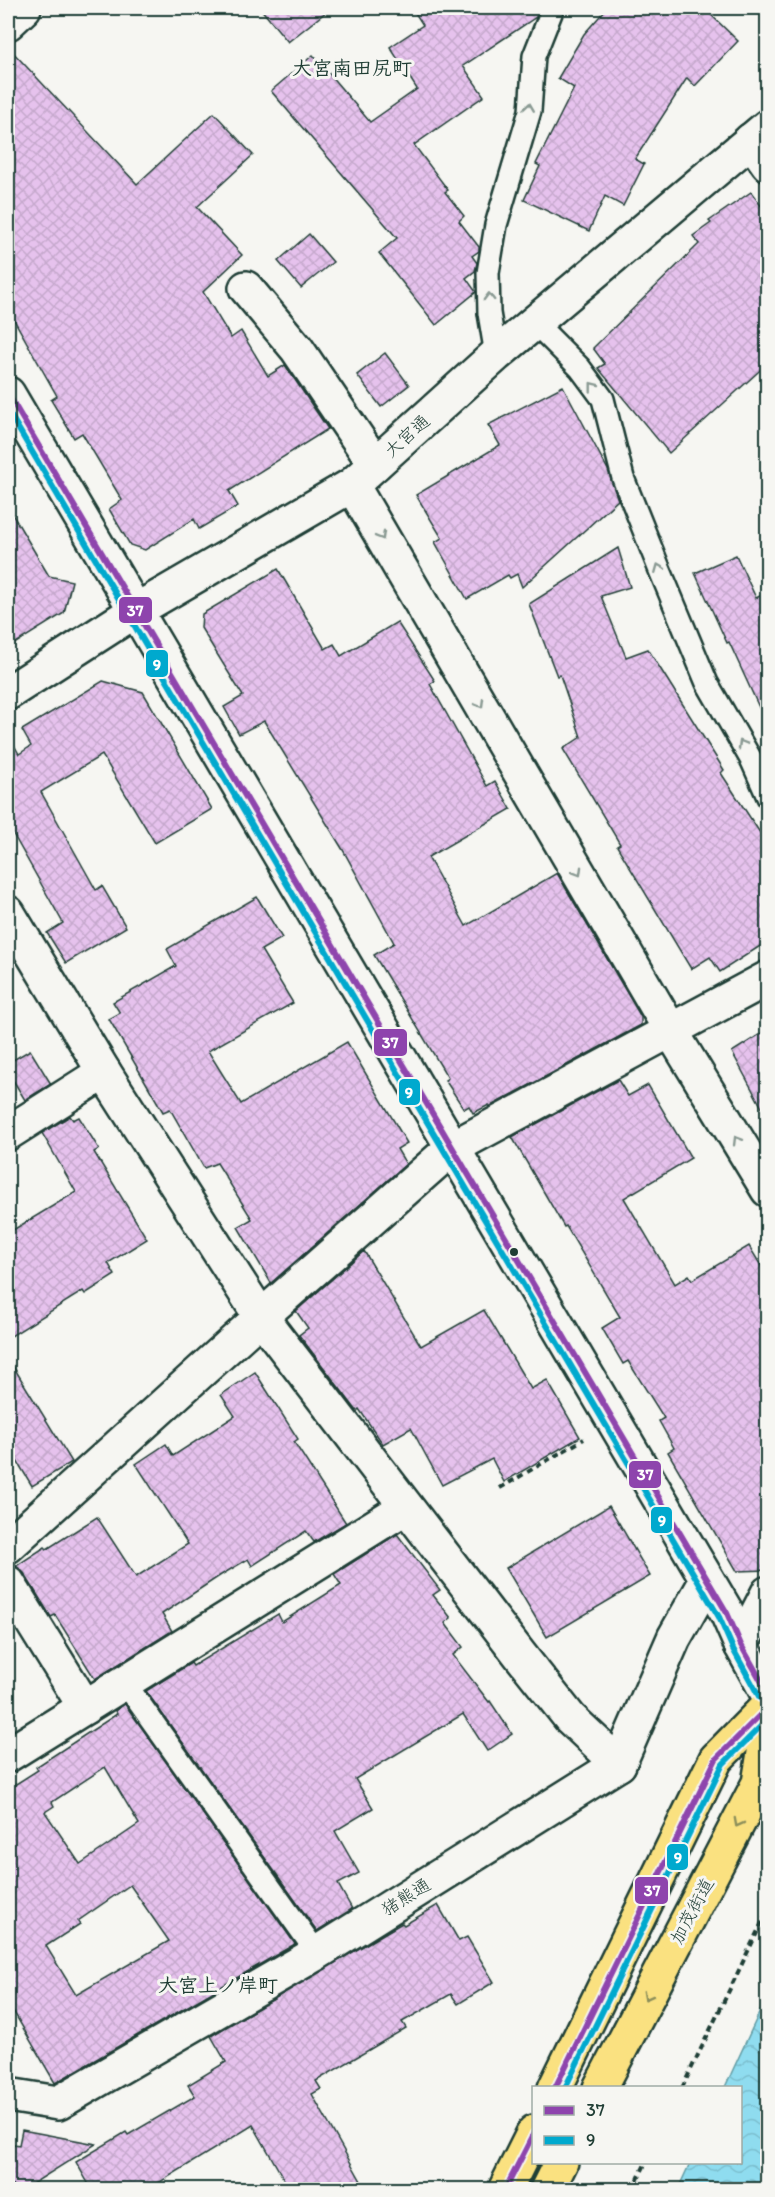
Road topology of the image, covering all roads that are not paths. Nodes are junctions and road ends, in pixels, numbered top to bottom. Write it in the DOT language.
graph roads {
  1 [pos="24,8"];
  2 [pos="553,8"];
  3 [pos="8,22"];
  4 [pos="762,143"];
  5 [pos="246,288"];
  6 [pos="535,323"];
  7 [pos="496,355"];
  8 [pos="8,394"];
  9 [pos="364,475"];
  10 [pos="135,611"];
  11 [pos="8,693"];
  12 [pos="768,797"];
  13 [pos="8,913"];
  14 [pos="768,978"];
  15 [pos="671,1031"];
  16 [pos="104,1072"];
  17 [pos="8,1132"];
  18 [pos="452,1148"];
  19 [pos="768,1190"];
  20 [pos="261,1317"];
  21 [pos="406,1507"];
  22 [pos="8,1546"];
  23 [pos="707,1580"];
  24 [pos="8,1583"];
  25 [pos="768,1593"];
  26 [pos="741,1645"];
  27 [pos="125,1683"];
  28 [pos="768,1694"];
  29 [pos="768,1706"];
  30 [pos="85,1707"];
  31 [pos="768,1729"];
  32 [pos="8,1755"];
  33 [pos="619,1764"];
  34 [pos="317,1953"];
  35 [pos="556,2086"];
  36 [pos="601,2086"];
  37 [pos="8,2095"];
  38 [pos="532,2136"];
  39 [pos="560,2164"];
  40 [pos="505,2190"];
  41 [pos="547,2190"];
  1 -- 3 [label="street"];
  7 -- 2 [label="lane, one-way"];
  4 -- 6 [label="street, 大宮通"];
  5 -- 9 [label="street"];
  6 -- 7 [label="street, 大宮通"];
  12 -- 6 [label="lane, one-way"];
  7 -- 9 [label="street, 大宮通"];
  8 -- 10 [label="street"];
  9 -- 10 [label="street, 大宮通"];
  9 -- 15 [label="street, one-way"];
  10 -- 11 [label="street, 大宮通"];
  10 -- 18 [label="street"];
  13 -- 16 [label="street"];
  14 -- 15 [label="street"];
  15 -- 18 [label="street"];
  19 -- 15 [label="street, one-way"];
  16 -- 17 [label="street"];
  16 -- 20 [label="street"];
  18 -- 20 [label="street"];
  18 -- 23 [label="street"];
  20 -- 21 [label="street"];
  20 -- 22 [label="street"];
  21 -- 27 [label="street"];
  21 -- 33 [label="street"];
  23 -- 26 [label="street"];
  23 -- 33 [label="street"];
  24 -- 30 [label="street"];
  25 -- 26 [label="street"];
  26 -- 28 [label="street"];
  27 -- 30 [label="street"];
  27 -- 34 [label="lane"];
  29 -- 35 [label="main road"];
  30 -- 32 [label="street"];
  31 -- 36 [label="main road, 加茂街道, one-way"];
  33 -- 34 [label="street, 猪熊通"];
  34 -- 37 [label="street, 猪熊通"];
  38 -- 40 [label="main road"];
  39 -- 41 [label="main road"];
}
